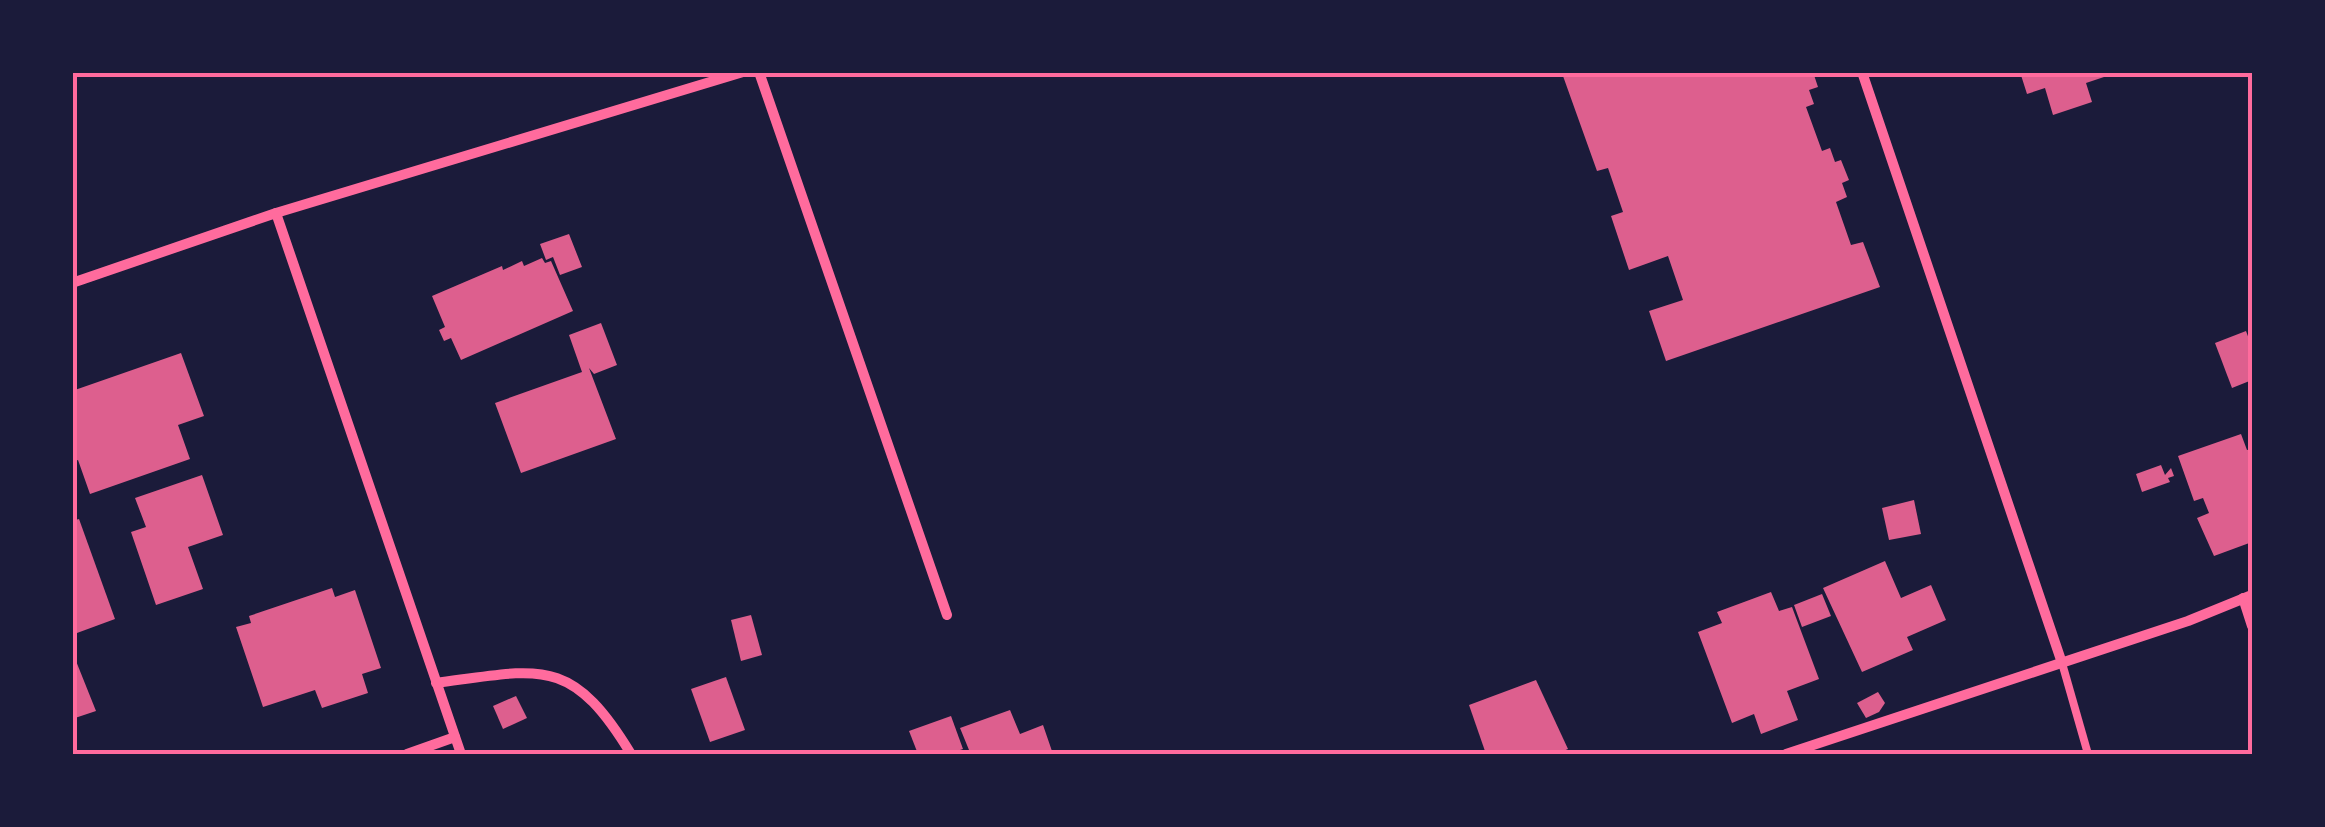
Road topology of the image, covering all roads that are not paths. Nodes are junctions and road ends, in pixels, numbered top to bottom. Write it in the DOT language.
graph roads {
  1 [pos="743,72"];
  2 [pos="759,72"];
  3 [pos="1862,72"];
  4 [pos="276,213"];
  5 [pos="72,283"];
  6 [pos="2248,597"];
  7 [pos="947,615"];
  8 [pos="2252,626"];
  9 [pos="2062,663"];
  10 [pos="436,682"];
  11 [pos="455,737"];
  12 [pos="408,754"];
  13 [pos="461,754"];
  14 [pos="631,754"];
  15 [pos="1786,754"];
  16 [pos="2088,754"];
  1 -- 4 [label="street"];
  2 -- 7 [label="street"];
  3 -- 9 [label="street"];
  4 -- 5 [label="street"];
  4 -- 10 [label="street"];
  6 -- 8 [label="street"];
  6 -- 9 [label="street"];
  9 -- 15 [label="street"];
  9 -- 16 [label="lane"];
  10 -- 11 [label="street"];
  10 -- 14 [label="street"];
  11 -- 12 [label="street"];
  11 -- 13 [label="street"];
}
